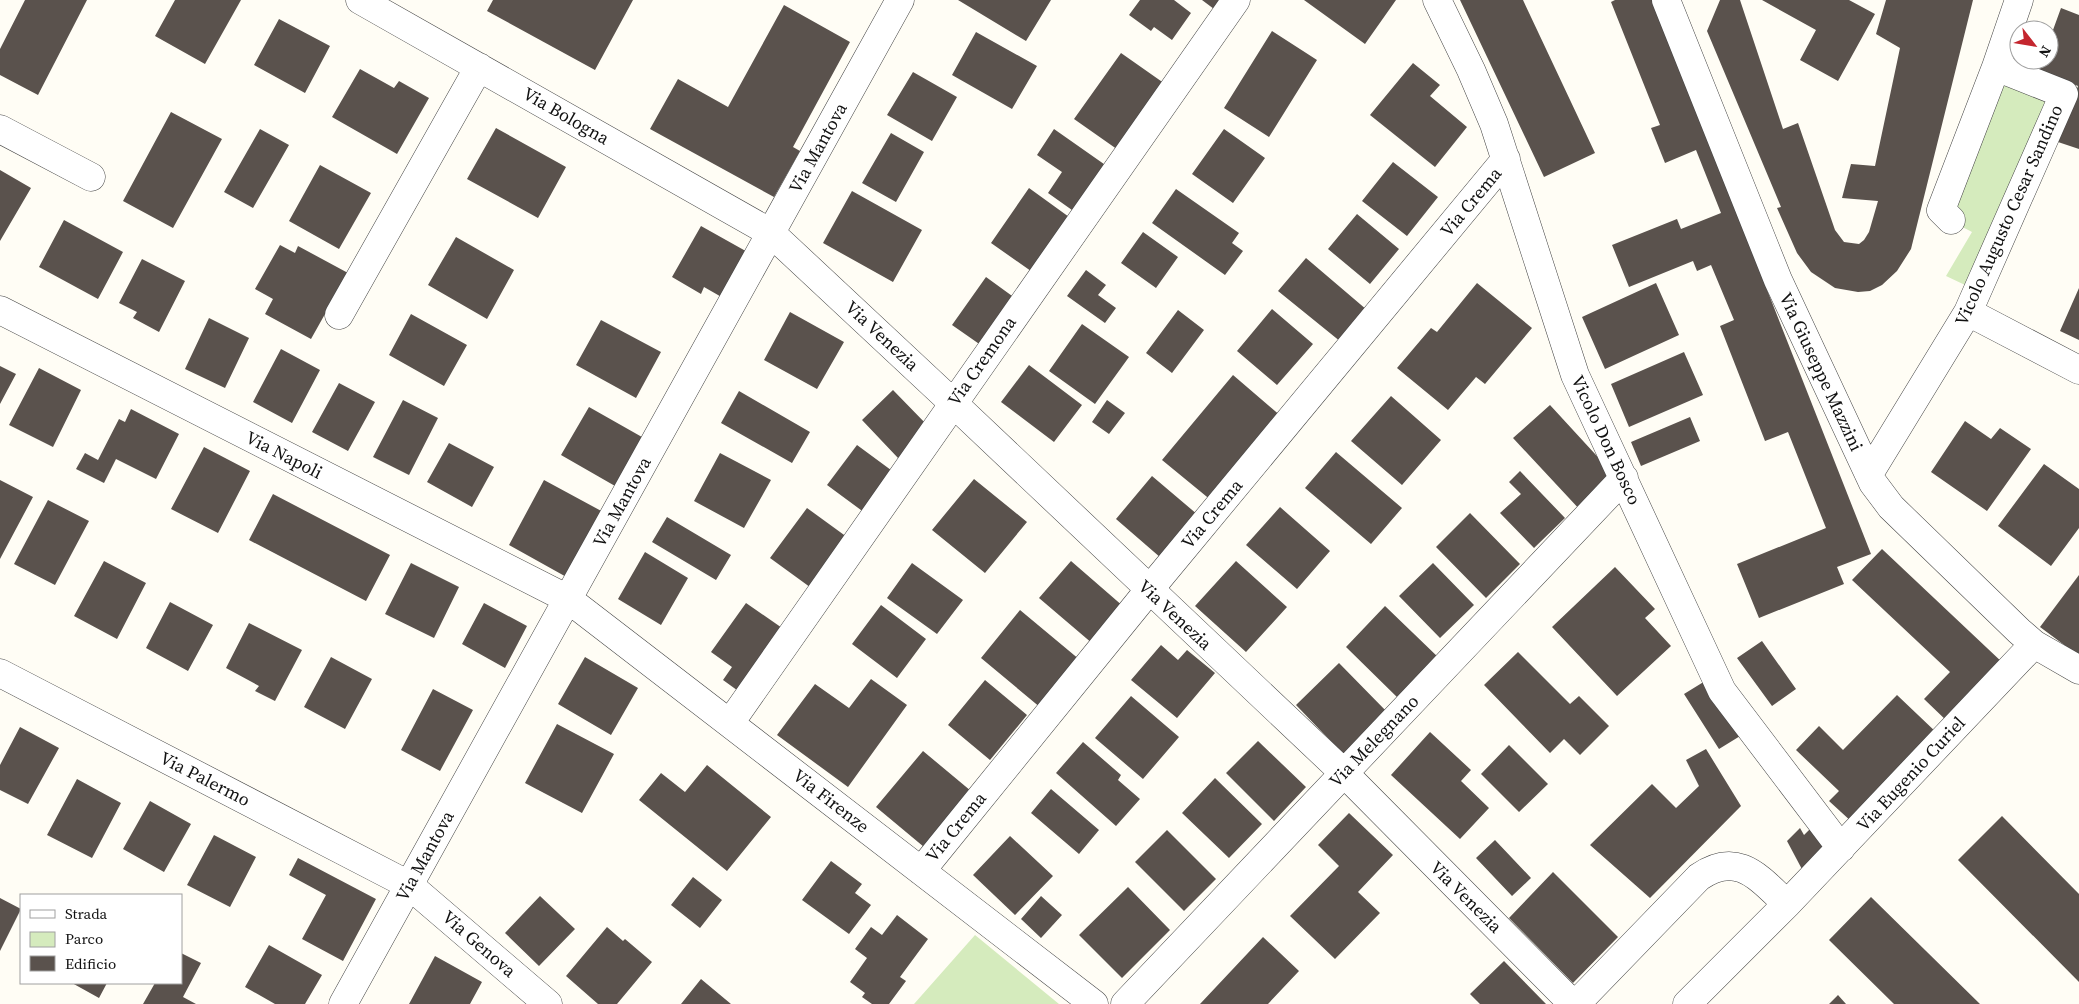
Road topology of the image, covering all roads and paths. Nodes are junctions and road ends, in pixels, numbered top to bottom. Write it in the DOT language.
graph roads {
  1 [pos="360,0"];
  2 [pos="900,0"];
  3 [pos="1236,0"];
  4 [pos="1437,0"];
  5 [pos="1666,0"];
  6 [pos="2019,0"];
  7 [pos="479,67"];
  8 [pos="1996,68"];
  9 [pos="0,129"];
  10 [pos="1506,159"];
  11 [pos="91,177"];
  12 [pos="1951,220"];
  13 [pos="771,233"];
  14 [pos="0,310"];
  15 [pos="1968,312"];
  16 [pos="339,315"];
  17 [pos="2079,370"];
  18 [pos="953,403"];
  19 [pos="1869,474"];
  20 [pos="1624,478"];
  21 [pos="1149,590"];
  22 [pos="568,600"];
  23 [pos="2034,644"];
  24 [pos="2077,670"];
  25 [pos="0,673"];
  26 [pos="730,723"];
  27 [pos="1344,773"];
  28 [pos="1841,848"];
  29 [pos="921,871"];
  30 [pos="409,884"];
  31 [pos="1787,904"];
  32 [pos="343,1004"];
  33 [pos="548,1004"];
  34 [pos="1094,1004"];
  35 [pos="1125,1004"];
  36 [pos="1574,1004"];
  37 [pos="1687,1004"];
  1 -- 7 [label="street, Via Bologna"];
  2 -- 13 [label="street, Via Mantova"];
  3 -- 18 [label="street, Via Cremona"];
  4 -- 10 [label="street, Vicolo Don Bosco"];
  5 -- 19 [label="street, Via Giuseppe Mazzini"];
  6 -- 8 [label="street"];
  7 -- 13 [label="street, Via Bologna"];
  7 -- 16 [label="street"];
  8 -- 12 [label="street"];
  8 -- 15 [label="street, Vicolo Augusto Cesar Sandino"];
  9 -- 11 [label="street"];
  10 -- 20 [label="street, Vicolo Don Bosco"];
  10 -- 21 [label="street, Via Crema"];
  13 -- 18 [label="street, Via Venezia"];
  13 -- 22 [label="street, Via Mantova"];
  14 -- 22 [label="street, Via Napoli"];
  15 -- 17 [label="street"];
  15 -- 19 [label="street, Vicolo Augusto Cesar Sandino"];
  18 -- 21 [label="street, Via Venezia"];
  18 -- 26 [label="street, Via Cremona"];
  19 -- 23 [label="street, Via Giuseppe Mazzini"];
  20 -- 27 [label="street, Via Melegnano"];
  20 -- 28 [label="street, Vicolo Don Bosco"];
  21 -- 27 [label="street, Via Venezia"];
  21 -- 29 [label="street, Via Crema"];
  22 -- 26 [label="street, Via Firenze"];
  22 -- 30 [label="street, Via Mantova"];
  23 -- 24 [label="street, Via Giuseppe Mazzini"];
  23 -- 28 [label="street, Via Eugenio Curiel"];
  25 -- 30 [label="street, Via Palermo"];
  26 -- 29 [label="street, Via Firenze"];
  27 -- 35 [label="street, Via Melegnano"];
  27 -- 36 [label="street, Via Venezia"];
  28 -- 31 [label="street, Via Eugenio Curiel"];
  29 -- 34 [label="street, Via Firenze"];
  30 -- 32 [label="street, Via Mantova"];
  30 -- 33 [label="street, Via Genova"];
  31 -- 36 [label="street"];
  31 -- 37 [label="street, Via Eugenio Curiel"];
}
